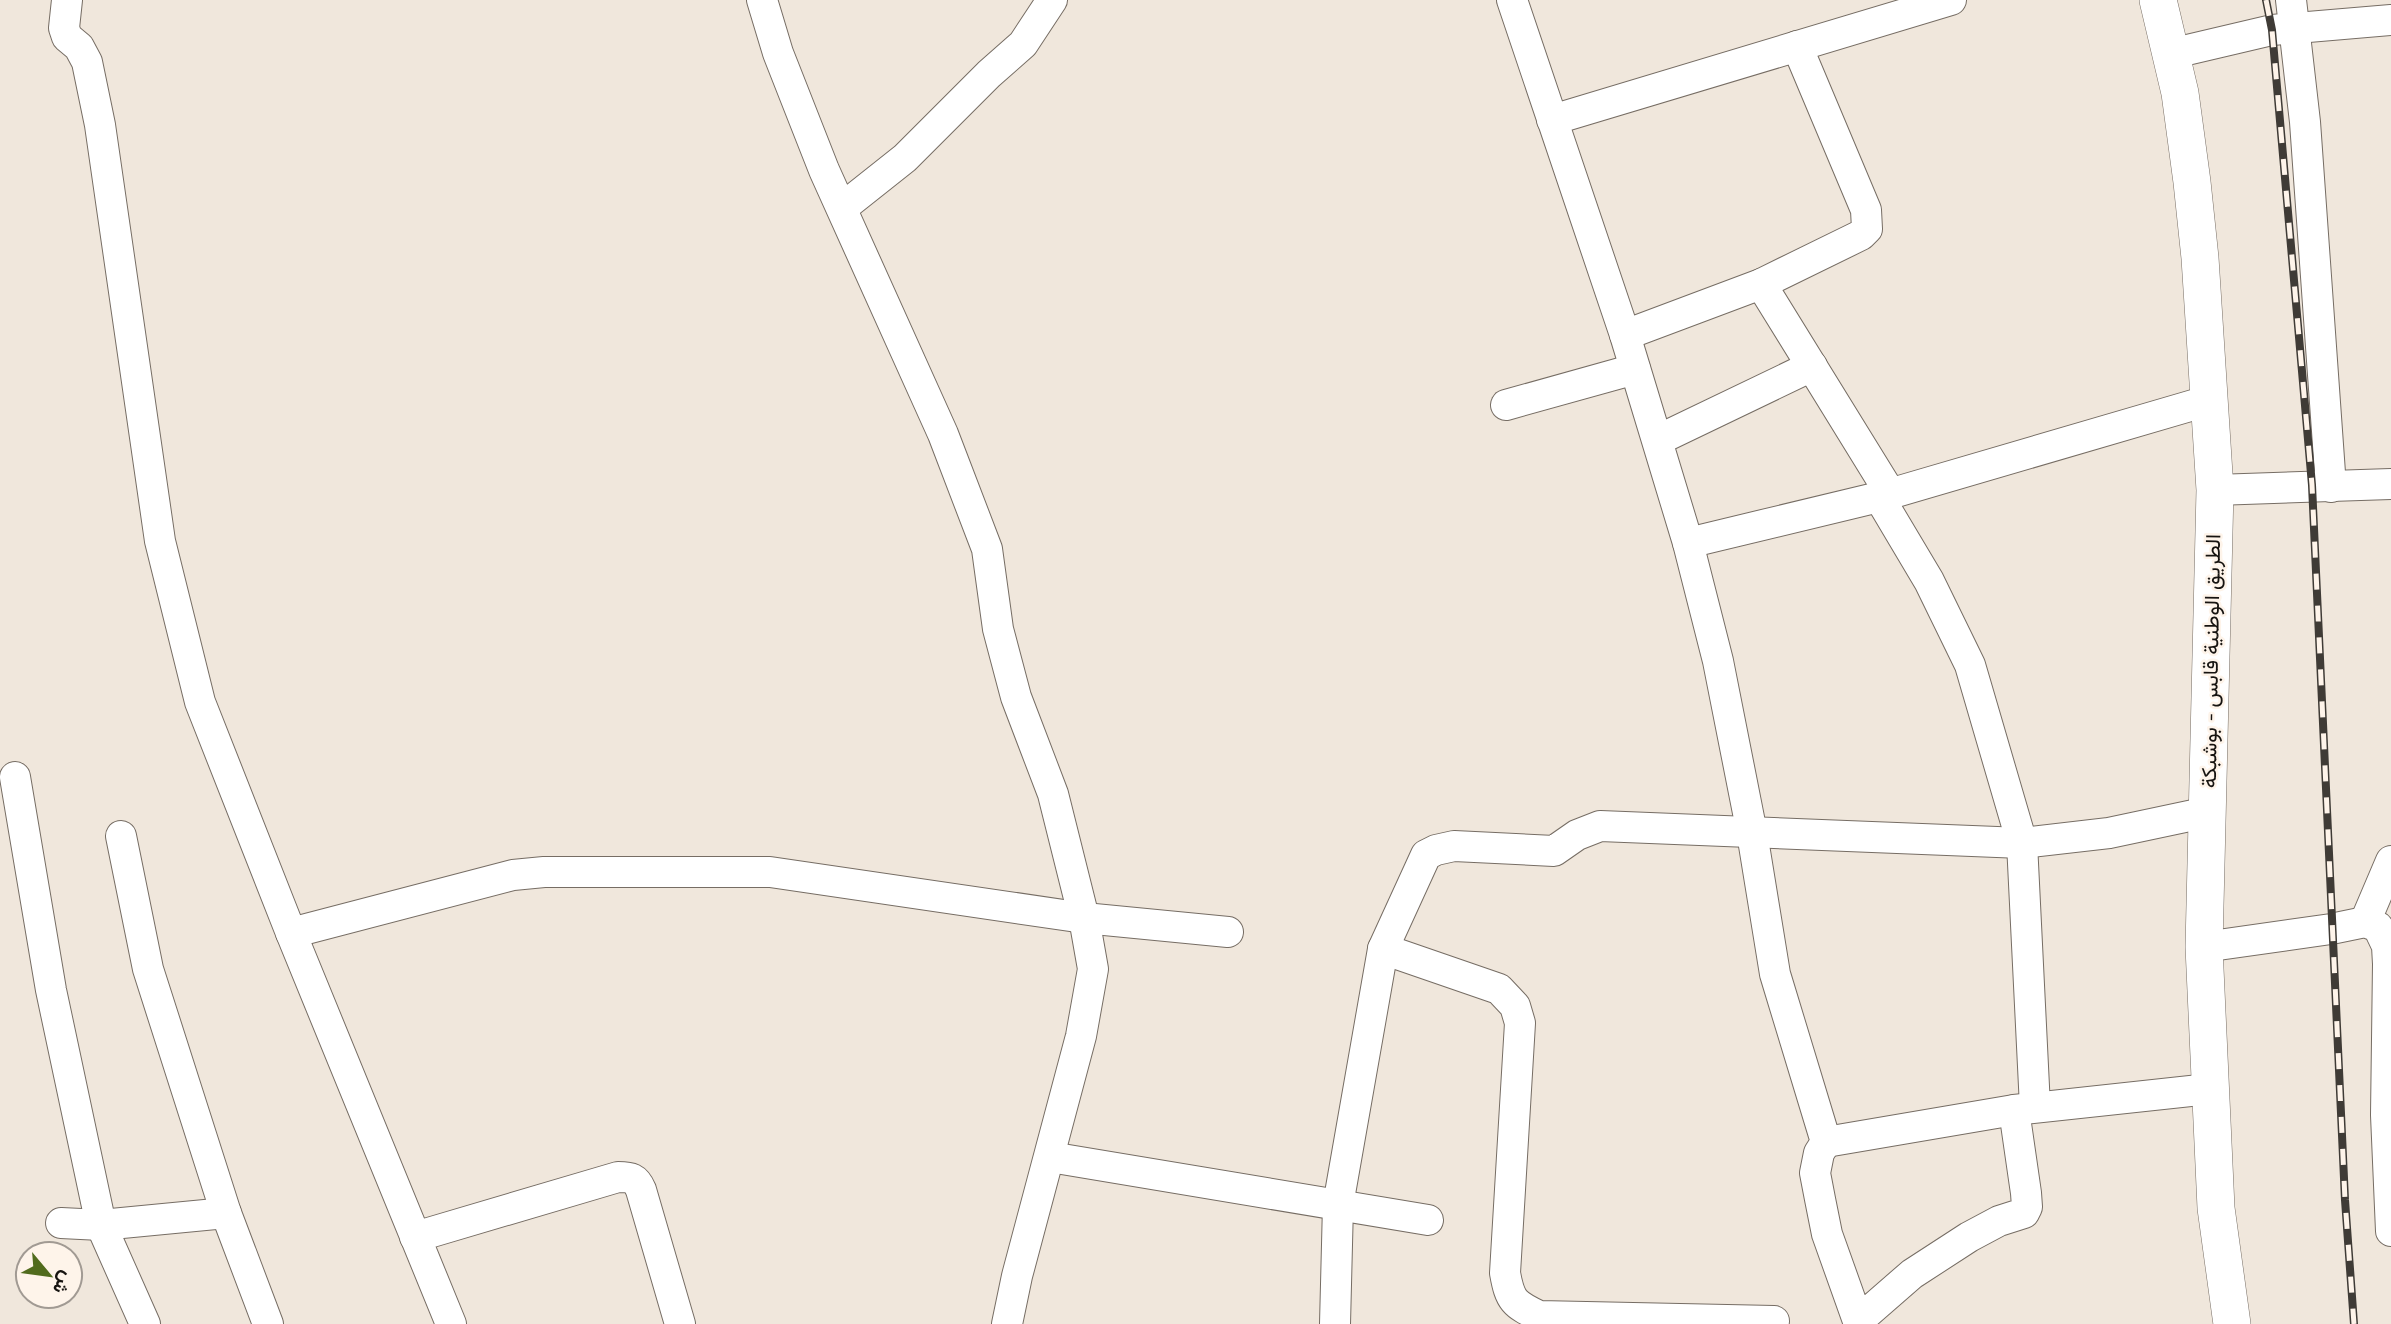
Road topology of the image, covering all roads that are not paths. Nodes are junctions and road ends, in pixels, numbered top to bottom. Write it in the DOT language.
graph roads {
  1 [pos="67,0"];
  2 [pos="762,0"];
  3 [pos="1052,0"];
  4 [pos="1512,0"];
  5 [pos="1951,0"];
  6 [pos="2158,0"];
  7 [pos="2293,14"];
  8 [pos="2391,20"];
  9 [pos="1797,46"];
  10 [pos="2170,54"];
  11 [pos="1552,120"];
  12 [pos="842,208"];
  13 [pos="1761,284"];
  14 [pos="1625,335"];
  15 [pos="1811,366"];
  16 [pos="1635,369"];
  17 [pos="2207,401"];
  18 [pos="1506,405"];
  19 [pos="1658,440"];
  20 [pos="2391,484"];
  21 [pos="2331,486"];
  22 [pos="2215,490"];
  23 [pos="1884,495"];
  24 [pos="1688,543"];
  25 [pos="15,777"];
  26 [pos="2208,812"];
  27 [pos="1752,833"];
  28 [pos="121,836"];
  29 [pos="2022,843"];
  30 [pos="2391,861"];
  31 [pos="1084,918"];
  32 [pos="2365,922"];
  33 [pos="1228,932"];
  34 [pos="291,933"];
  35 [pos="2204,947"];
  36 [pos="1383,949"];
  37 [pos="2389,1067"];
  38 [pos="2209,1088"];
  39 [pos="2024,1109"];
  40 [pos="1825,1142"];
  41 [pos="1050,1157"];
  42 [pos="1338,1205"];
  43 [pos="226,1213"];
  44 [pos="1428,1220"];
  45 [pos="61,1223"];
  46 [pos="102,1225"];
  47 [pos="2391,1228"];
  48 [pos="415,1237"];
  49 [pos="1774,1321"];
  50 [pos="1858,1322"];
  51 [pos="145,1324"];
  52 [pos="268,1324"];
  53 [pos="451,1324"];
  54 [pos="680,1324"];
  55 [pos="1007,1324"];
  56 [pos="1335,1324"];
  57 [pos="2232,1324"];
  1 -- 34 [label="street"];
  2 -- 12 [label="street"];
  3 -- 12 [label="street"];
  4 -- 11 [label="street"];
  5 -- 9 [label="street"];
  6 -- 10 [label="main road, الطريق الوطنية قابس - بوشبكة"];
  7 -- 8 [label="street"];
  7 -- 10 [label="street"];
  7 -- 21 [label="street"];
  9 -- 11 [label="street"];
  9 -- 13 [label="street"];
  10 -- 17 [label="main road, الطريق الوطنية قابس - بوشبكة"];
  11 -- 14 [label="street"];
  12 -- 31 [label="street"];
  13 -- 14 [label="street"];
  13 -- 15 [label="street"];
  14 -- 16 [label="street"];
  15 -- 19 [label="street"];
  15 -- 23 [label="street"];
  16 -- 18 [label="street"];
  16 -- 19 [label="street"];
  17 -- 22 [label="main road, الطريق الوطنية قابس - بوشبكة"];
  17 -- 23 [label="street"];
  19 -- 24 [label="street"];
  20 -- 21 [label="street"];
  21 -- 22 [label="street"];
  22 -- 26 [label="main road, الطريق الوطنية قابس - بوشبكة"];
  23 -- 24 [label="street"];
  23 -- 29 [label="street"];
  24 -- 27 [label="street"];
  25 -- 46 [label="street"];
  26 -- 29 [label="street"];
  26 -- 35 [label="main road, الطريق الوطنية قابس - بوشبكة"];
  27 -- 29 [label="street"];
  27 -- 36 [label="street"];
  27 -- 40 [label="street"];
  28 -- 43 [label="street"];
  29 -- 39 [label="street"];
  30 -- 32 [label="street"];
  31 -- 33 [label="street"];
  31 -- 34 [label="street"];
  31 -- 41 [label="street"];
  32 -- 35 [label="street"];
  32 -- 37 [label="street"];
  34 -- 48 [label="street"];
  35 -- 38 [label="main road, الطريق الوطنية قابس - بوشبكة"];
  36 -- 42 [label="street"];
  36 -- 49 [label="street"];
  37 -- 47 [label="street"];
  38 -- 39 [label="street"];
  38 -- 57 [label="main road, الطريق الوطنية قابس - بوشبكة"];
  39 -- 40 [label="street"];
  39 -- 50 [label="street"];
  40 -- 50 [label="street"];
  41 -- 42 [label="street"];
  41 -- 55 [label="street"];
  42 -- 44 [label="street"];
  42 -- 56 [label="street"];
  43 -- 46 [label="street"];
  43 -- 52 [label="street"];
  45 -- 46 [label="street"];
  46 -- 51 [label="street"];
  48 -- 53 [label="street"];
  48 -- 54 [label="street"];
}
